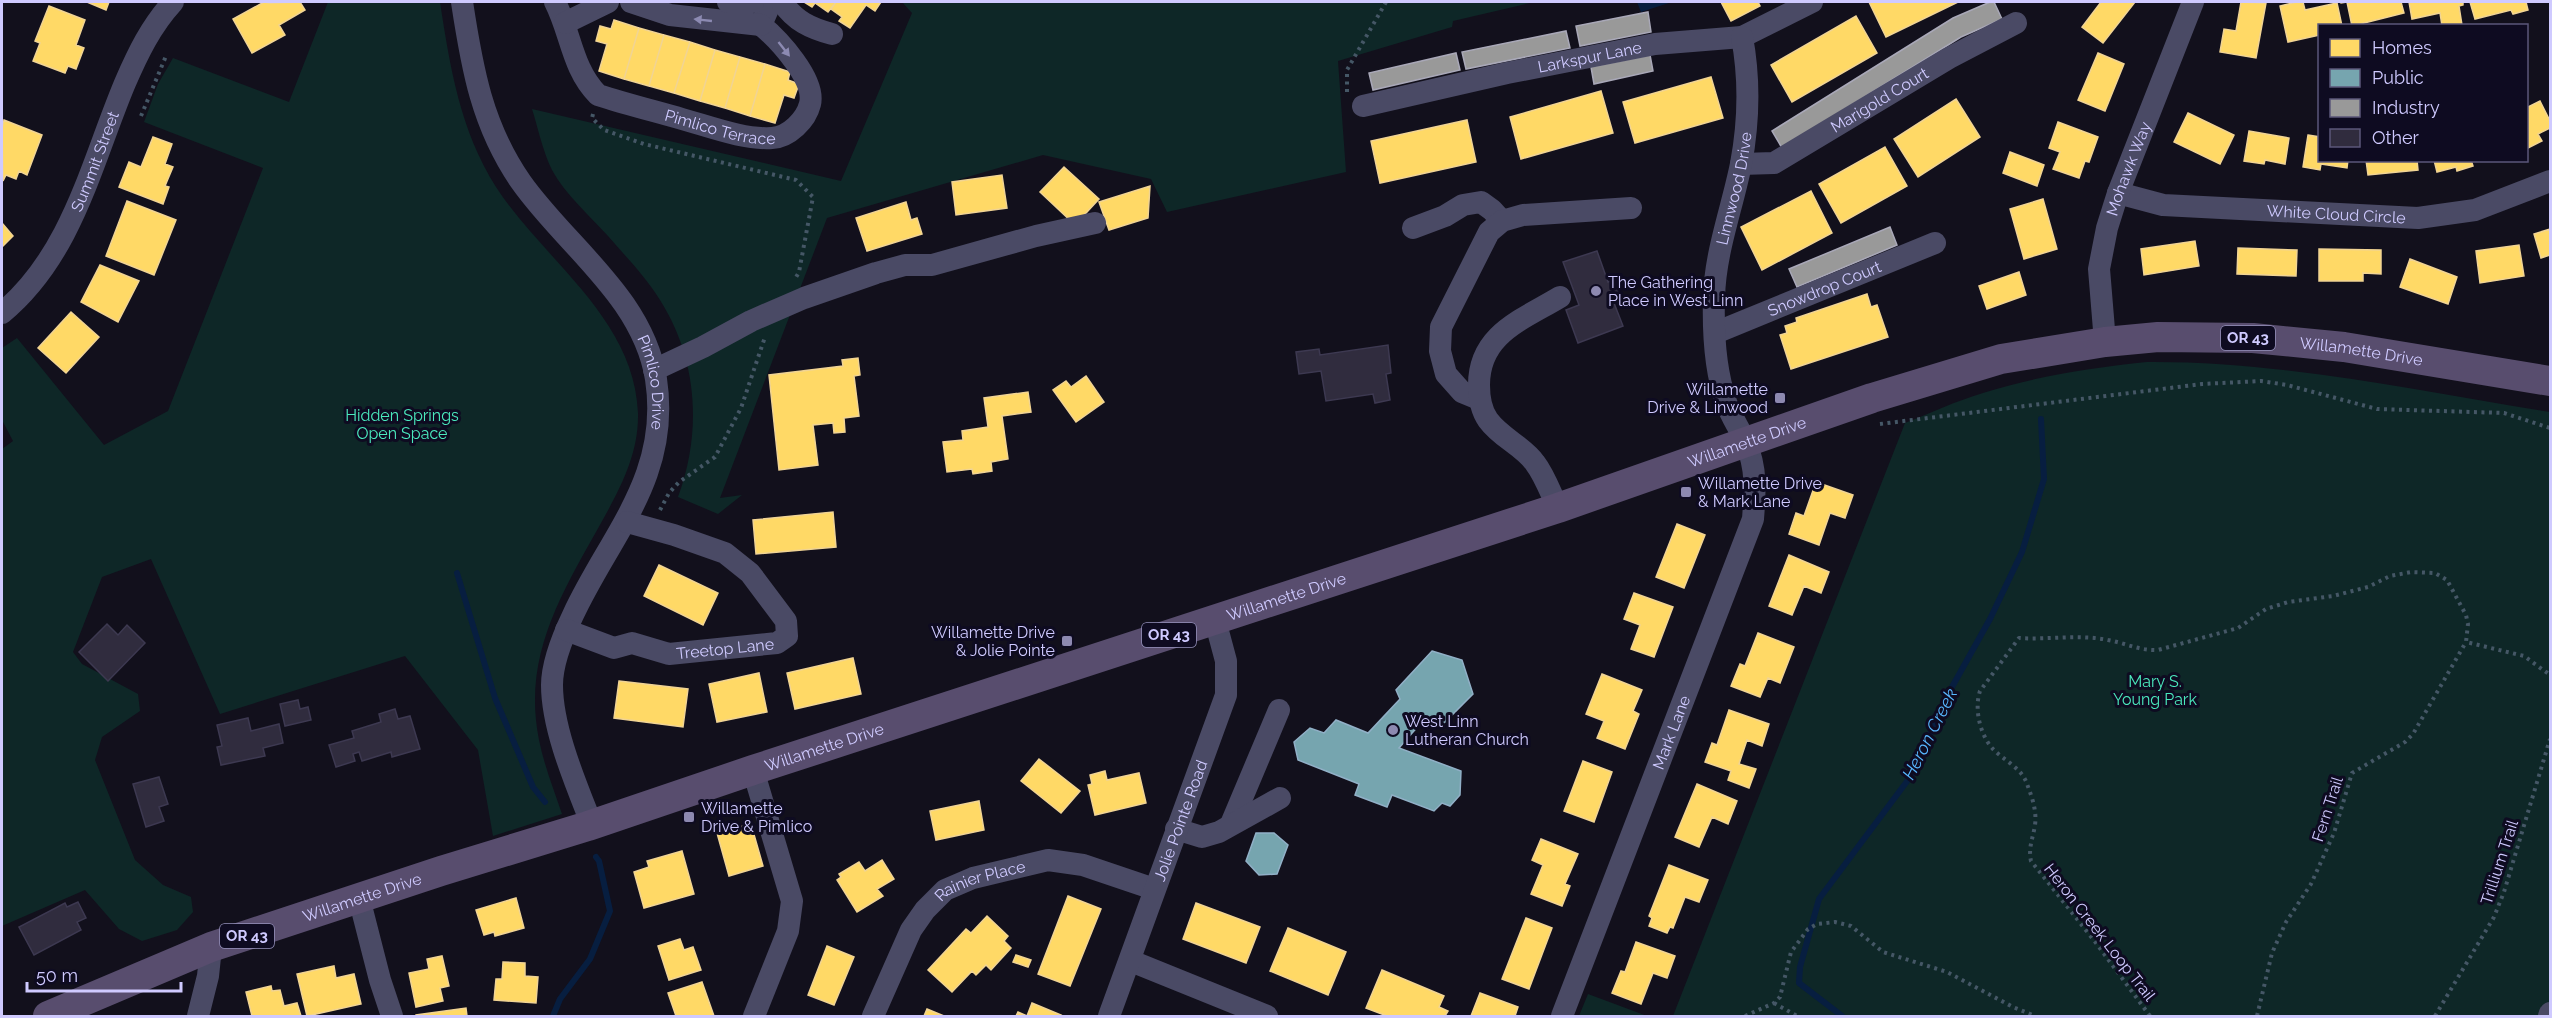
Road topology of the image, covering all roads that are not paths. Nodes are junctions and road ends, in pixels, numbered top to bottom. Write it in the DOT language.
graph roads {
  1 [pos="173,2"];
  2 [pos="462,2"];
  3 [pos="555,2"];
  4 [pos="608,2"];
  5 [pos="631,2"];
  6 [pos="728,2"];
  7 [pos="753,2"];
  8 [pos="771,2"];
  9 [pos="782,2"];
  10 [pos="1812,2"];
  11 [pos="2193,2"];
  12 [pos="566,23"];
  13 [pos="2016,23"];
  14 [pos="761,25"];
  15 [pos="832,34"];
  16 [pos="1742,37"];
  17 [pos="1364,106"];
  18 [pos="1741,164"];
  19 [pos="2550,181"];
  20 [pos="2118,193"];
  21 [pos="1631,208"];
  22 [pos="1502,221"];
  23 [pos="1095,224"];
  24 [pos="1413,228"];
  25 [pos="1935,243"];
  26 [pos="1560,297"];
  27 [pos="2,313"];
  28 [pos="1715,333"];
  29 [pos="2104,342"];
  30 [pos="654,370"];
  31 [pos="2550,381"];
  32 [pos="1479,399"];
  33 [pos="1746,443"];
  34 [pos="1558,508"];
  35 [pos="627,522"];
  36 [pos="1215,620"];
  37 [pos="566,630"];
  38 [pos="1279,710"];
  39 [pos="753,770"];
  40 [pos="1280,798"];
  41 [pos="1231,824"];
  42 [pos="592,825"];
  43 [pos="1176,829"];
  44 [pos="1154,889"];
  45 [pos="359,898"];
  46 [pos="211,947"];
  47 [pos="1131,961"];
  48 [pos="48,1017"];
  49 [pos="198,1017"];
  50 [pos="392,1017"];
  51 [pos="754,1017"];
  52 [pos="873,1017"];
  53 [pos="1109,1017"];
  54 [pos="1267,1017"];
  55 [pos="1562,1017"];
  1 -- 27 [label="street, Summit Street"];
  2 -- 30 [label="street, Pimlico Drive"];
  3 -- 12 [label="street"];
  4 -- 12 [label="street"];
  14 -- 5 [label="street, one-way"];
  6 -- 7 [label="street"];
  8 -- 14 [label="street"];
  9 -- 15 [label="street"];
  10 -- 16 [label="street, Larkspur Lane"];
  11 -- 20 [label="street, Mohawk Way"];
  14 -- 12 [label="street, Pimlico Terrace, one-way"];
  13 -- 18 [label="street, Marigold Court"];
  16 -- 17 [label="street, Larkspur Lane"];
  16 -- 18 [label="street, Linnwood Drive"];
  18 -- 28 [label="street, Linnwood Drive"];
  19 -- 20 [label="street, White Cloud Circle"];
  20 -- 29 [label="street, Mohawk Way"];
  21 -- 22 [label="street"];
  22 -- 24 [label="street"];
  22 -- 32 [label="street"];
  23 -- 30 [label="street"];
  25 -- 28 [label="street, Snowdrop Court"];
  26 -- 32 [label="street"];
  28 -- 33 [label="street, Linnwood Drive"];
  29 -- 31 [label="main road, Willamette Drive / OR 43"];
  29 -- 33 [label="main road, Willamette Drive / OR 43"];
  30 -- 35 [label="street, Pimlico Drive"];
  32 -- 34 [label="street"];
  33 -- 34 [label="main road, Willamette Drive / OR 43"];
  33 -- 55 [label="street, Mark Lane"];
  34 -- 36 [label="main road, Willamette Drive / OR 43"];
  35 -- 37 [label="street, Pimlico Drive"];
  35 -- 37 [label="street, Treetop Lane"];
  36 -- 39 [label="main road, Willamette Drive / OR 43"];
  36 -- 43 [label="street, Jolie Pointe Road"];
  37 -- 42 [label="street, Pimlico Drive"];
  38 -- 41 [label="street"];
  39 -- 42 [label="main road, Willamette Drive / OR 43"];
  39 -- 51 [label="street"];
  40 -- 41 [label="street"];
  41 -- 43 [label="street"];
  42 -- 45 [label="main road, Willamette Drive / OR 43"];
  43 -- 44 [label="street, Jolie Pointe Road"];
  44 -- 47 [label="street, Jolie Pointe Road"];
  44 -- 52 [label="street, Rainier Place"];
  45 -- 46 [label="main road, Willamette Drive / OR 43"];
  45 -- 50 [label="street"];
  46 -- 48 [label="main road, Willamette Drive / OR 43"];
  46 -- 49 [label="street"];
  47 -- 53 [label="street, Jolie Pointe Road"];
  47 -- 54 [label="street"];
}
